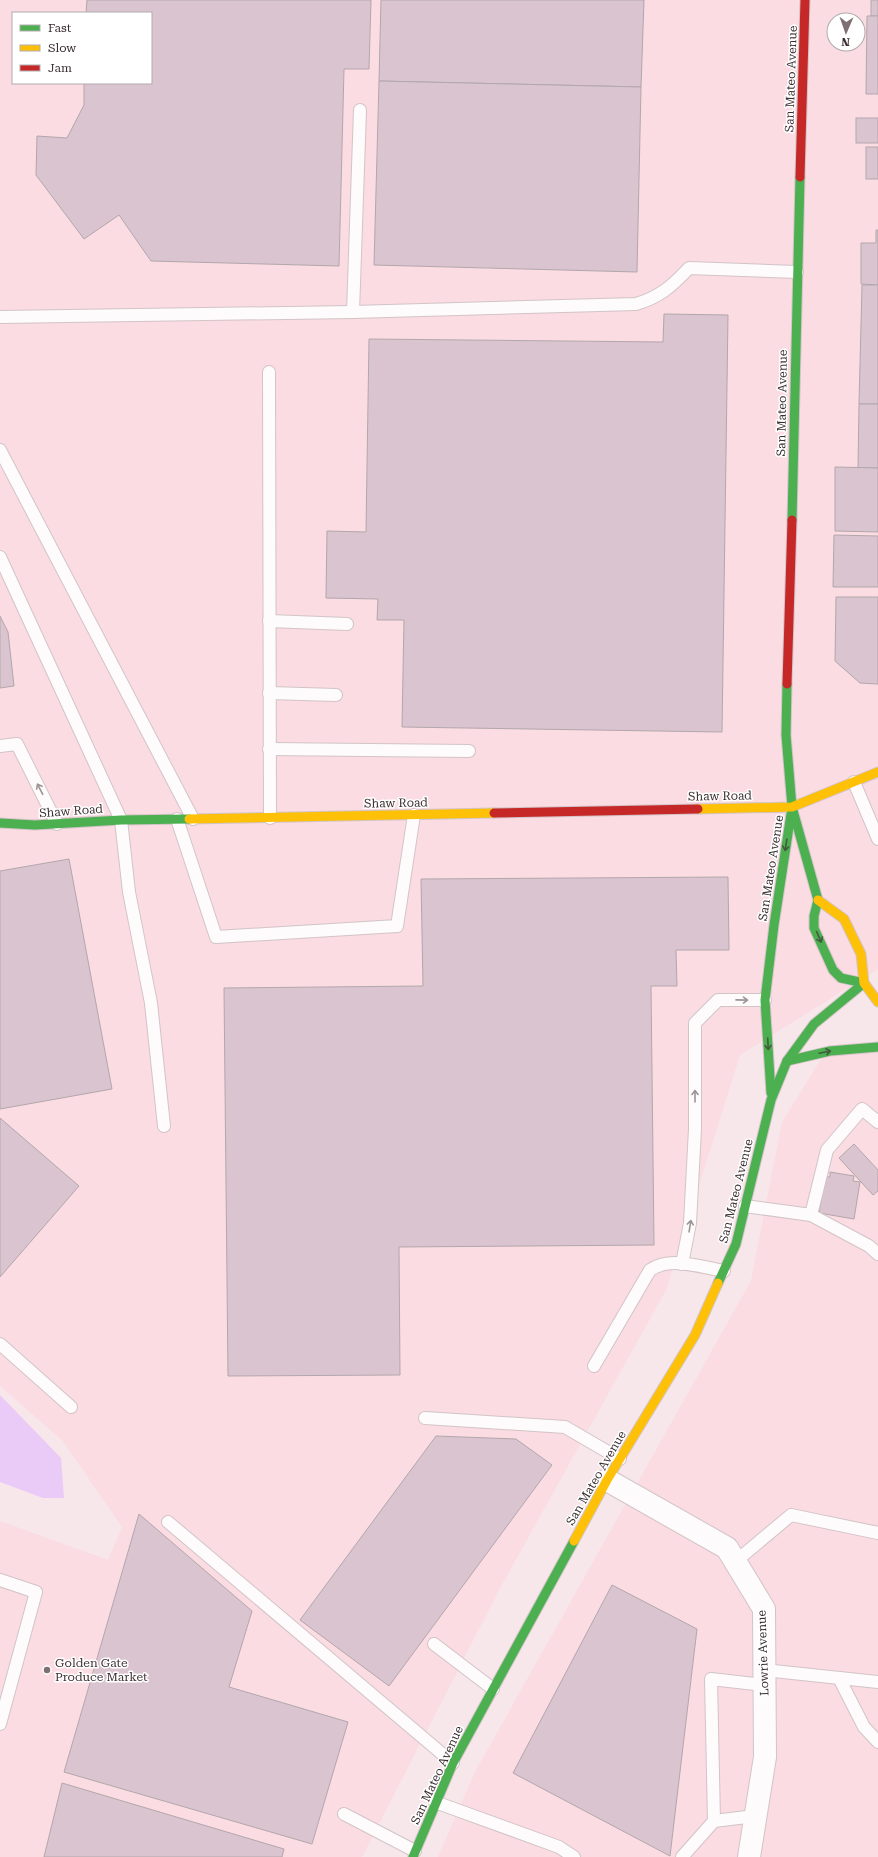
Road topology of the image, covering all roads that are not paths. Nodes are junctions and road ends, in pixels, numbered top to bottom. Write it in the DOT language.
graph roads {
  1 [pos="805,0"];
  2 [pos="360,110"];
  3 [pos="797,272"];
  4 [pos="353,312"];
  5 [pos="0,316"];
  6 [pos="269,372"];
  7 [pos="0,450"];
  8 [pos="0,557"];
  9 [pos="269,621"];
  10 [pos="348,624"];
  11 [pos="269,693"];
  12 [pos="336,695"];
  13 [pos="0,746"];
  14 [pos="269,749"];
  15 [pos="469,751"];
  16 [pos="878,772"];
  17 [pos="854,782"];
  18 [pos="792,807"];
  19 [pos="414,815"];
  20 [pos="270,818"];
  21 [pos="177,819"];
  22 [pos="193,819"];
  23 [pos="122,820"];
  24 [pos="0,823"];
  25 [pos="57,824"];
  26 [pos="878,839"];
  27 [pos="818,900"];
  28 [pos="864,983"];
  29 [pos="765,1000"];
  30 [pos="878,1002"];
  31 [pos="878,1047"];
  32 [pos="787,1061"];
  33 [pos="771,1100"];
  34 [pos="878,1122"];
  35 [pos="164,1126"];
  36 [pos="745,1206"];
  37 [pos="811,1215"];
  38 [pos="878,1254"];
  39 [pos="682,1264"];
  40 [pos="724,1271"];
  41 [pos="0,1344"];
  42 [pos="594,1366"];
  43 [pos="71,1407"];
  44 [pos="424,1418"];
  45 [pos="620,1459"];
  46 [pos="607,1480"];
  47 [pos="168,1522"];
  48 [pos="878,1533"];
  49 [pos="736,1561"];
  50 [pos="0,1580"];
  51 [pos="434,1644"];
  52 [pos="764,1678"];
  53 [pos="839,1678"];
  54 [pos="878,1682"];
  55 [pos="493,1689"];
  56 [pos="0,1724"];
  57 [pos="878,1742"];
  58 [pos="453,1763"];
  59 [pos="435,1802"];
  60 [pos="344,1814"];
  61 [pos="755,1816"];
  62 [pos="714,1821"];
  63 [pos="414,1854"];
  64 [pos="574,1857"];
  65 [pos="682,1857"];
  66 [pos="749,1857"];
  1 -- 3 [label="main road, San Mateo Avenue"];
  2 -- 4 [label="lane"];
  3 -- 4 [label="lane"];
  3 -- 18 [label="main road, San Mateo Avenue"];
  4 -- 5 [label="lane"];
  6 -- 9 [label="lane"];
  7 -- 22 [label="lane"];
  8 -- 23 [label="lane"];
  9 -- 10 [label="lane"];
  9 -- 11 [label="lane"];
  11 -- 12 [label="lane"];
  11 -- 14 [label="lane"];
  25 -- 13 [label="lane, one-way"];
  14 -- 15 [label="lane"];
  14 -- 20 [label="lane"];
  16 -- 17 [label="main road"];
  17 -- 18 [label="main road"];
  17 -- 26 [label="lane"];
  18 -- 19 [label="main road, Shaw Road"];
  18 -- 27 [label="main road, San Mateo Avenue"];
  18 -- 29 [label="main road, San Mateo Avenue, one-way"];
  19 -- 20 [label="main road, Shaw Road"];
  19 -- 21 [label="lane"];
  20 -- 22 [label="main road, Shaw Road"];
  21 -- 22 [label="main road, Shaw Road"];
  21 -- 23 [label="main road, Shaw Road"];
  23 -- 25 [label="main road, Shaw Road"];
  23 -- 35 [label="lane"];
  24 -- 25 [label="main road, Shaw Road"];
  27 -- 28 [label="main road"];
  27 -- 28 [label="main road, San Mateo Avenue, one-way"];
  28 -- 30 [label="main road"];
  28 -- 32 [label="main road, San Mateo Avenue"];
  29 -- 33 [label="main road, San Mateo Avenue, one-way"];
  39 -- 29 [label="lane, one-way"];
  32 -- 31 [label="main road, one-way"];
  32 -- 33 [label="main road, San Mateo Avenue"];
  33 -- 36 [label="main road, San Mateo Avenue"];
  34 -- 37 [label="lane"];
  36 -- 37 [label="lane"];
  36 -- 40 [label="main road, San Mateo Avenue"];
  37 -- 38 [label="lane"];
  39 -- 40 [label="lane"];
  39 -- 42 [label="lane"];
  40 -- 45 [label="main road, San Mateo Avenue"];
  41 -- 43 [label="lane"];
  44 -- 45 [label="lane"];
  45 -- 46 [label="main road, San Mateo Avenue"];
  46 -- 49 [label="street, Lowrie Avenue"];
  46 -- 55 [label="main road, San Mateo Avenue"];
  47 -- 58 [label="lane"];
  48 -- 49 [label="lane"];
  49 -- 52 [label="street, Lowrie Avenue"];
  50 -- 56 [label="lane"];
  51 -- 55 [label="lane"];
  52 -- 53 [label="lane"];
  52 -- 61 [label="street, Lowrie Avenue"];
  52 -- 62 [label="lane"];
  53 -- 54 [label="lane"];
  53 -- 57 [label="lane"];
  55 -- 58 [label="main road, San Mateo Avenue"];
  58 -- 59 [label="main road, San Mateo Avenue"];
  59 -- 63 [label="main road, San Mateo Avenue"];
  59 -- 64 [label="lane"];
  60 -- 63 [label="lane"];
  61 -- 62 [label="lane"];
  61 -- 66 [label="street, Lowrie Avenue"];
  62 -- 65 [label="lane"];
}
